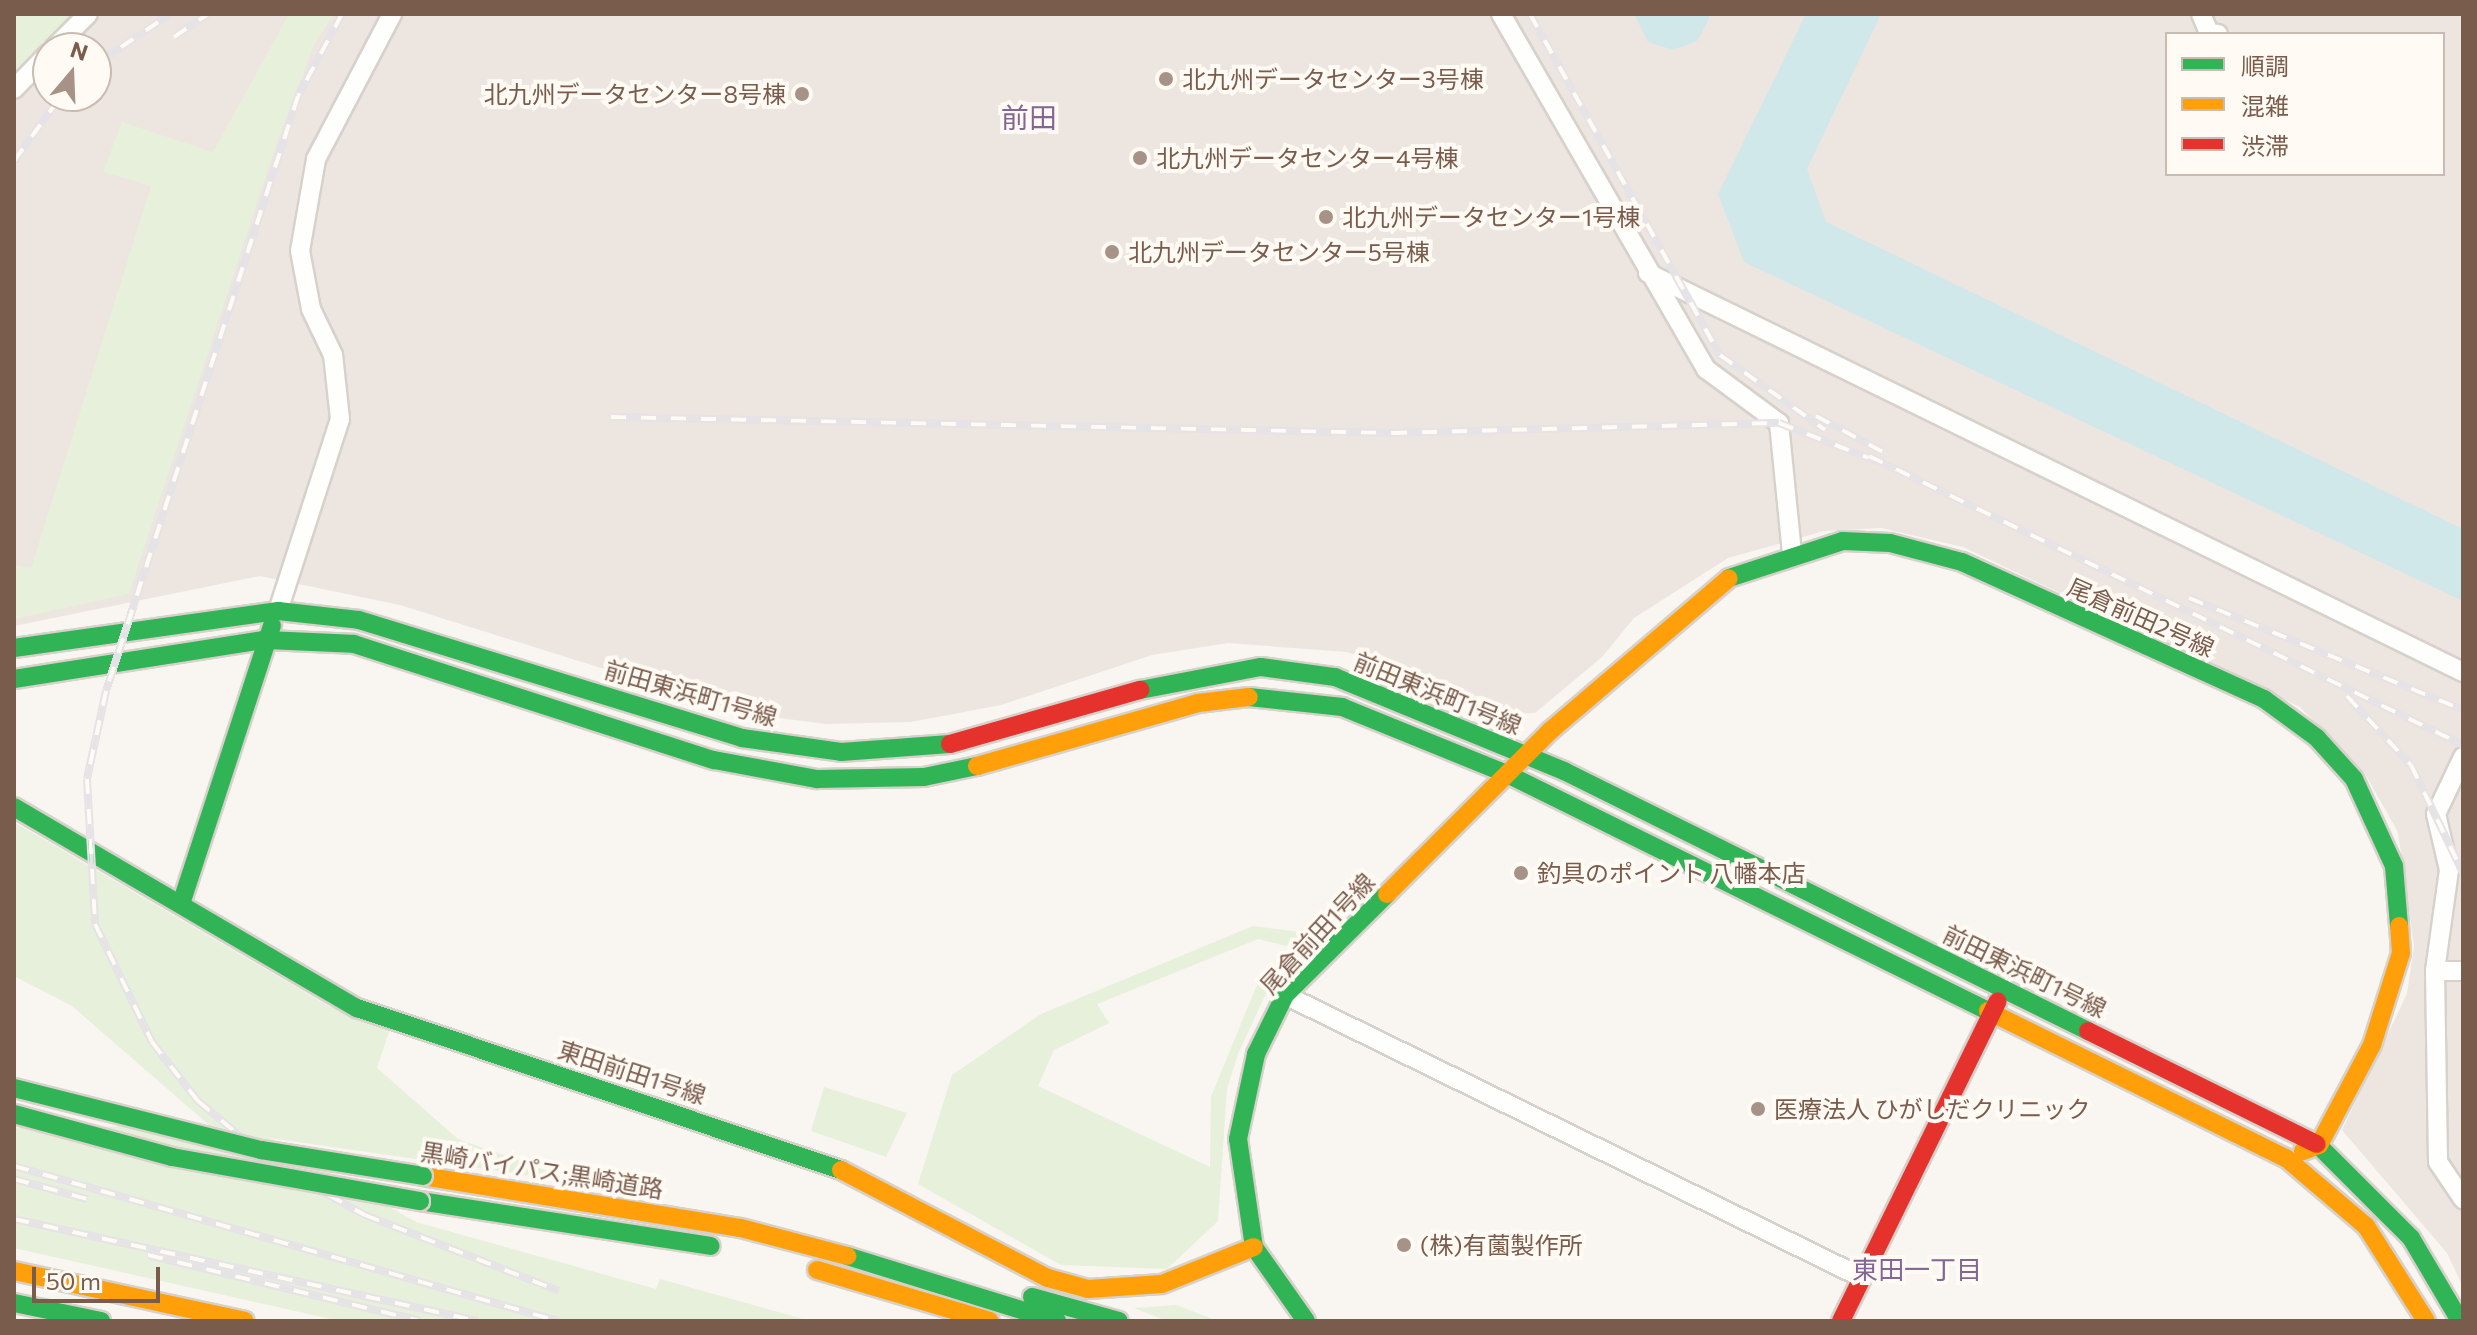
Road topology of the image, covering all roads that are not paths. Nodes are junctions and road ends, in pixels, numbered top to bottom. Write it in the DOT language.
graph roads {
  1 [pos="88,14"];
  2 [pos="392,14"];
  3 [pos="1501,14"];
  4 [pos="70,32"];
  5 [pos="32,70"];
  6 [pos="14,89"];
  7 [pos="1648,273"];
  8 [pos="1792,554"];
  9 [pos="278,611"];
  10 [pos="264,640"];
  11 [pos="14,648"];
  12 [pos="2463,672"];
  13 [pos="14,679"];
  14 [pos="1529,755"];
  15 [pos="2463,757"];
  16 [pos="1507,774"];
  17 [pos="14,807"];
  18 [pos="181,904"];
  19 [pos="2435,971"];
  20 [pos="2463,971"];
  21 [pos="2004,988"];
  22 [pos="1285,995"];
  23 [pos="1991,1015"];
  24 [pos="14,1088"];
  25 [pos="14,1114"];
  26 [pos="2319,1145"];
  27 [pos="2286,1158"];
  28 [pos="2463,1199"];
  29 [pos="1254,1247"];
  30 [pos="735,1251"];
  31 [pos="845,1252"];
  32 [pos="779,1261"];
  33 [pos="14,1271"];
  34 [pos="1861,1277"];
  35 [pos="14,1303"];
  36 [pos="99,1321"];
  37 [pos="245,1321"];
  38 [pos="990,1321"];
  39 [pos="1057,1321"];
  40 [pos="1119,1321"];
  41 [pos="1306,1321"];
  42 [pos="1841,1321"];
  43 [pos="2426,1321"];
  44 [pos="2460,1321"];
  1 -- 4 [label="street"];
  2 -- 9 [label="street"];
  3 -- 7 [label="street"];
  5 -- 6 [label="street"];
  7 -- 8 [label="street"];
  7 -- 12 [label="street"];
  8 -- 14 [label="main road, 尾倉前田2号線"];
  8 -- 26 [label="main road, 尾倉前田2号線"];
  9 -- 10 [label="main road"];
  9 -- 11 [label="main road, 前田東浜町1号線"];
  9 -- 14 [label="main road, 前田東浜町1号線"];
  10 -- 13 [label="main road, 前田東浜町1号線"];
  10 -- 16 [label="main road, 前田東浜町1号線"];
  10 -- 18 [label="main road"];
  14 -- 16 [label="main road, 尾倉前田1号線"];
  14 -- 21 [label="main road, 前田東浜町1号線"];
  15 -- 19 [label="street"];
  16 -- 22 [label="main road, 尾倉前田1号線"];
  16 -- 23 [label="main road, 前田東浜町1号線"];
  17 -- 18 [label="main road, 東田前田1号線"];
  18 -- 29 [label="main road, 東田前田1号線"];
  19 -- 20 [label="street"];
  19 -- 28 [label="street"];
  21 -- 23 [label="main road"];
  21 -- 26 [label="main road, 前田東浜町1号線"];
  22 -- 29 [label="main road, 尾倉前田1号線"];
  22 -- 34 [label="street"];
  23 -- 27 [label="main road, 前田東浜町1号線"];
  23 -- 34 [label="main road"];
  24 -- 31 [label="main road, 黒崎バイパス;黒崎道路, bridge"];
  25 -- 30 [label="main road, 黒崎バイパス;黒崎道路, bridge"];
  26 -- 27 [label="main road"];
  26 -- 44 [label="main road, 前田東浜町1号線"];
  27 -- 43 [label="main road, 前田東浜町1号線"];
  29 -- 41 [label="main road, 尾倉前田1号線"];
  31 -- 39 [label="main road, 黒崎バイパス;黒崎道路"];
  31 -- 40 [label="main road"];
  32 -- 38 [label="main road"];
  33 -- 37 [label="main road"];
  34 -- 42 [label="main road"];
  35 -- 36 [label="main road"];
}
